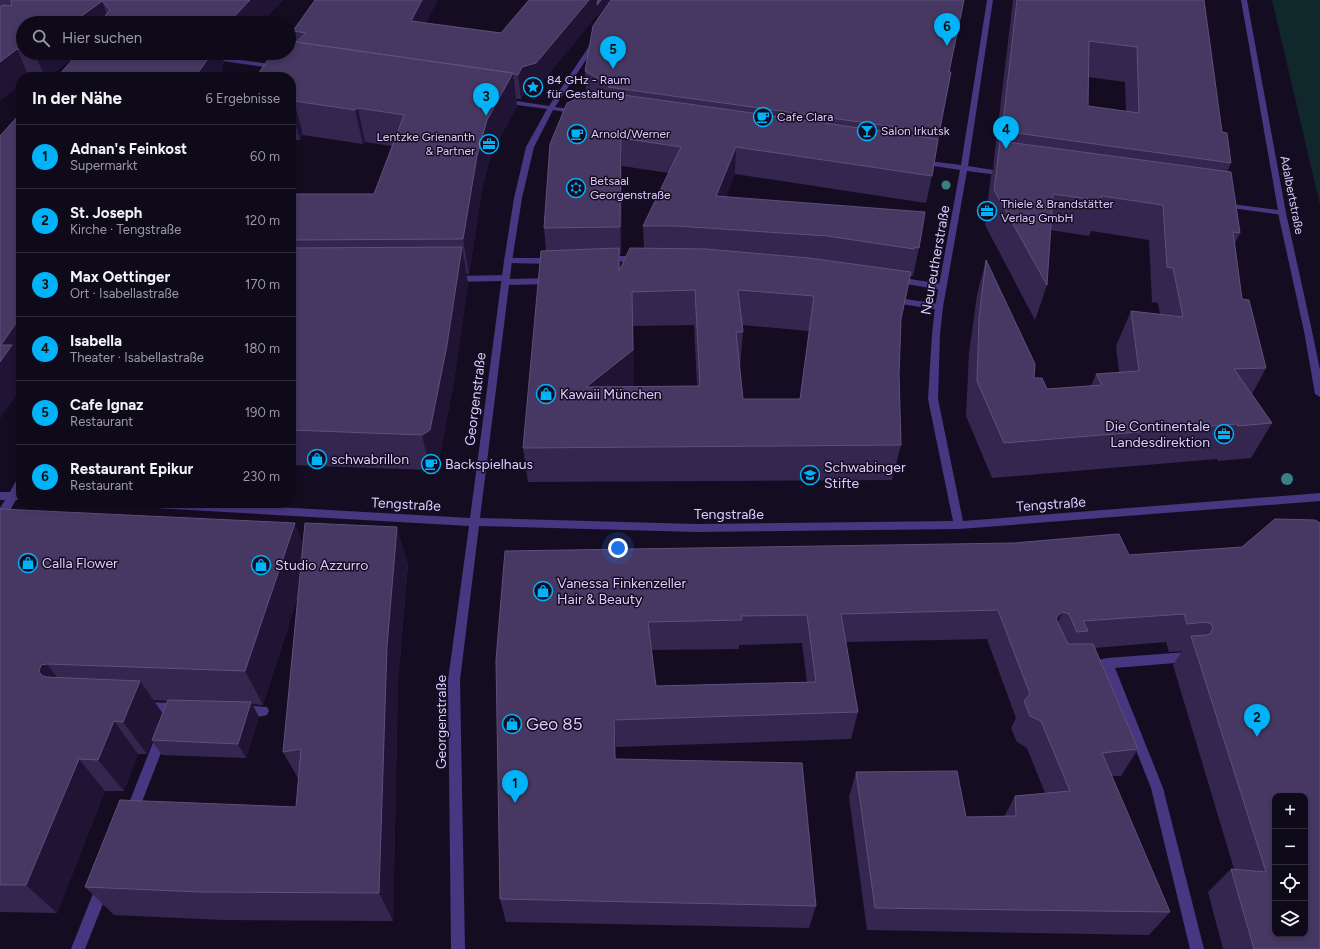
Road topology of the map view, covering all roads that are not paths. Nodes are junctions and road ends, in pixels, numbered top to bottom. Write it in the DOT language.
graph roads {
  1 [pos="318,0"];
  2 [pos="990,0"];
  3 [pos="1244,0"];
  4 [pos="296,31"];
  5 [pos="601,33"];
  6 [pos="217,60"];
  7 [pos="275,60"];
  8 [pos="285,68"];
  9 [pos="269,69"];
  10 [pos="498,100"];
  11 [pos="551,108"];
  12 [pos="582,113"];
  13 [pos="910,160"];
  14 [pos="964,168"];
  15 [pos="1011,174"];
  16 [pos="1212,203"];
  17 [pos="1282,213"];
  18 [pos="644,258"];
  19 [pos="597,260"];
  20 [pos="508,261"];
  21 [pos="557,261"];
  22 [pos="442,279"];
  23 [pos="888,279"];
  24 [pos="505,280"];
  25 [pos="563,281"];
  26 [pos="942,287"];
  27 [pos="885,299"];
  28 [pos="939,307"];
  29 [pos="1320,394"];
  30 [pos="0,496"];
  31 [pos="16,496"];
  32 [pos="16,497"];
  33 [pos="1320,498"];
  34 [pos="226,508"];
  35 [pos="0,517"];
  36 [pos="474,522"];
  37 [pos="959,525"];
  38 [pos="1187,657"];
  39 [pos="1107,663"];
  40 [pos="1093,664"];
  41 [pos="134,706"];
  42 [pos="172,708"];
  43 [pos="188,708"];
  44 [pos="233,710"];
  45 [pos="263,711"];
  46 [pos="127,825"];
  47 [pos="106,876"];
  48 [pos="78,949"];
  49 [pos="458,949"];
  50 [pos="1197,949"];
  1 -- 4 [label="street"];
  2 -- 14 [label="street, Neureutherstraße"];
  3 -- 17 [label="street, Adalbertstraße"];
  5 -- 11 [label="street, Georgenstraße"];
  6 -- 9 [label="street"];
  7 -- 9 [label="street"];
  8 -- 9 [label="street"];
  10 -- 11 [label="street"];
  11 -- 12 [label="street"];
  11 -- 20 [label="street, Georgenstraße"];
  13 -- 14 [label="street"];
  14 -- 15 [label="street"];
  14 -- 26 [label="street, Neureutherstraße"];
  16 -- 17 [label="street"];
  17 -- 29 [label="street, Adalbertstraße"];
  18 -- 19 [label="street"];
  20 -- 21 [label="street"];
  20 -- 24 [label="street, Georgenstraße"];
  22 -- 24 [label="street"];
  23 -- 26 [label="street"];
  24 -- 25 [label="street"];
  24 -- 36 [label="street, Georgenstraße"];
  26 -- 28 [label="street, Neureutherstraße"];
  27 -- 28 [label="street"];
  28 -- 37 [label="street, Neureutherstraße"];
  30 -- 31 [label="street"];
  32 -- 35 [label="street"];
  33 -- 37 [label="street, Tengstraße"];
  34 -- 36 [label="street, Tengstraße"];
  36 -- 37 [label="street, Tengstraße"];
  36 -- 49 [label="street, Georgenstraße"];
  38 -- 39 [label="street"];
  39 -- 40 [label="street"];
  39 -- 50 [label="street"];
  41 -- 42 [label="street"];
  42 -- 43 [label="street"];
  42 -- 46 [label="street"];
  44 -- 45 [label="street"];
  47 -- 48 [label="street"];
}
